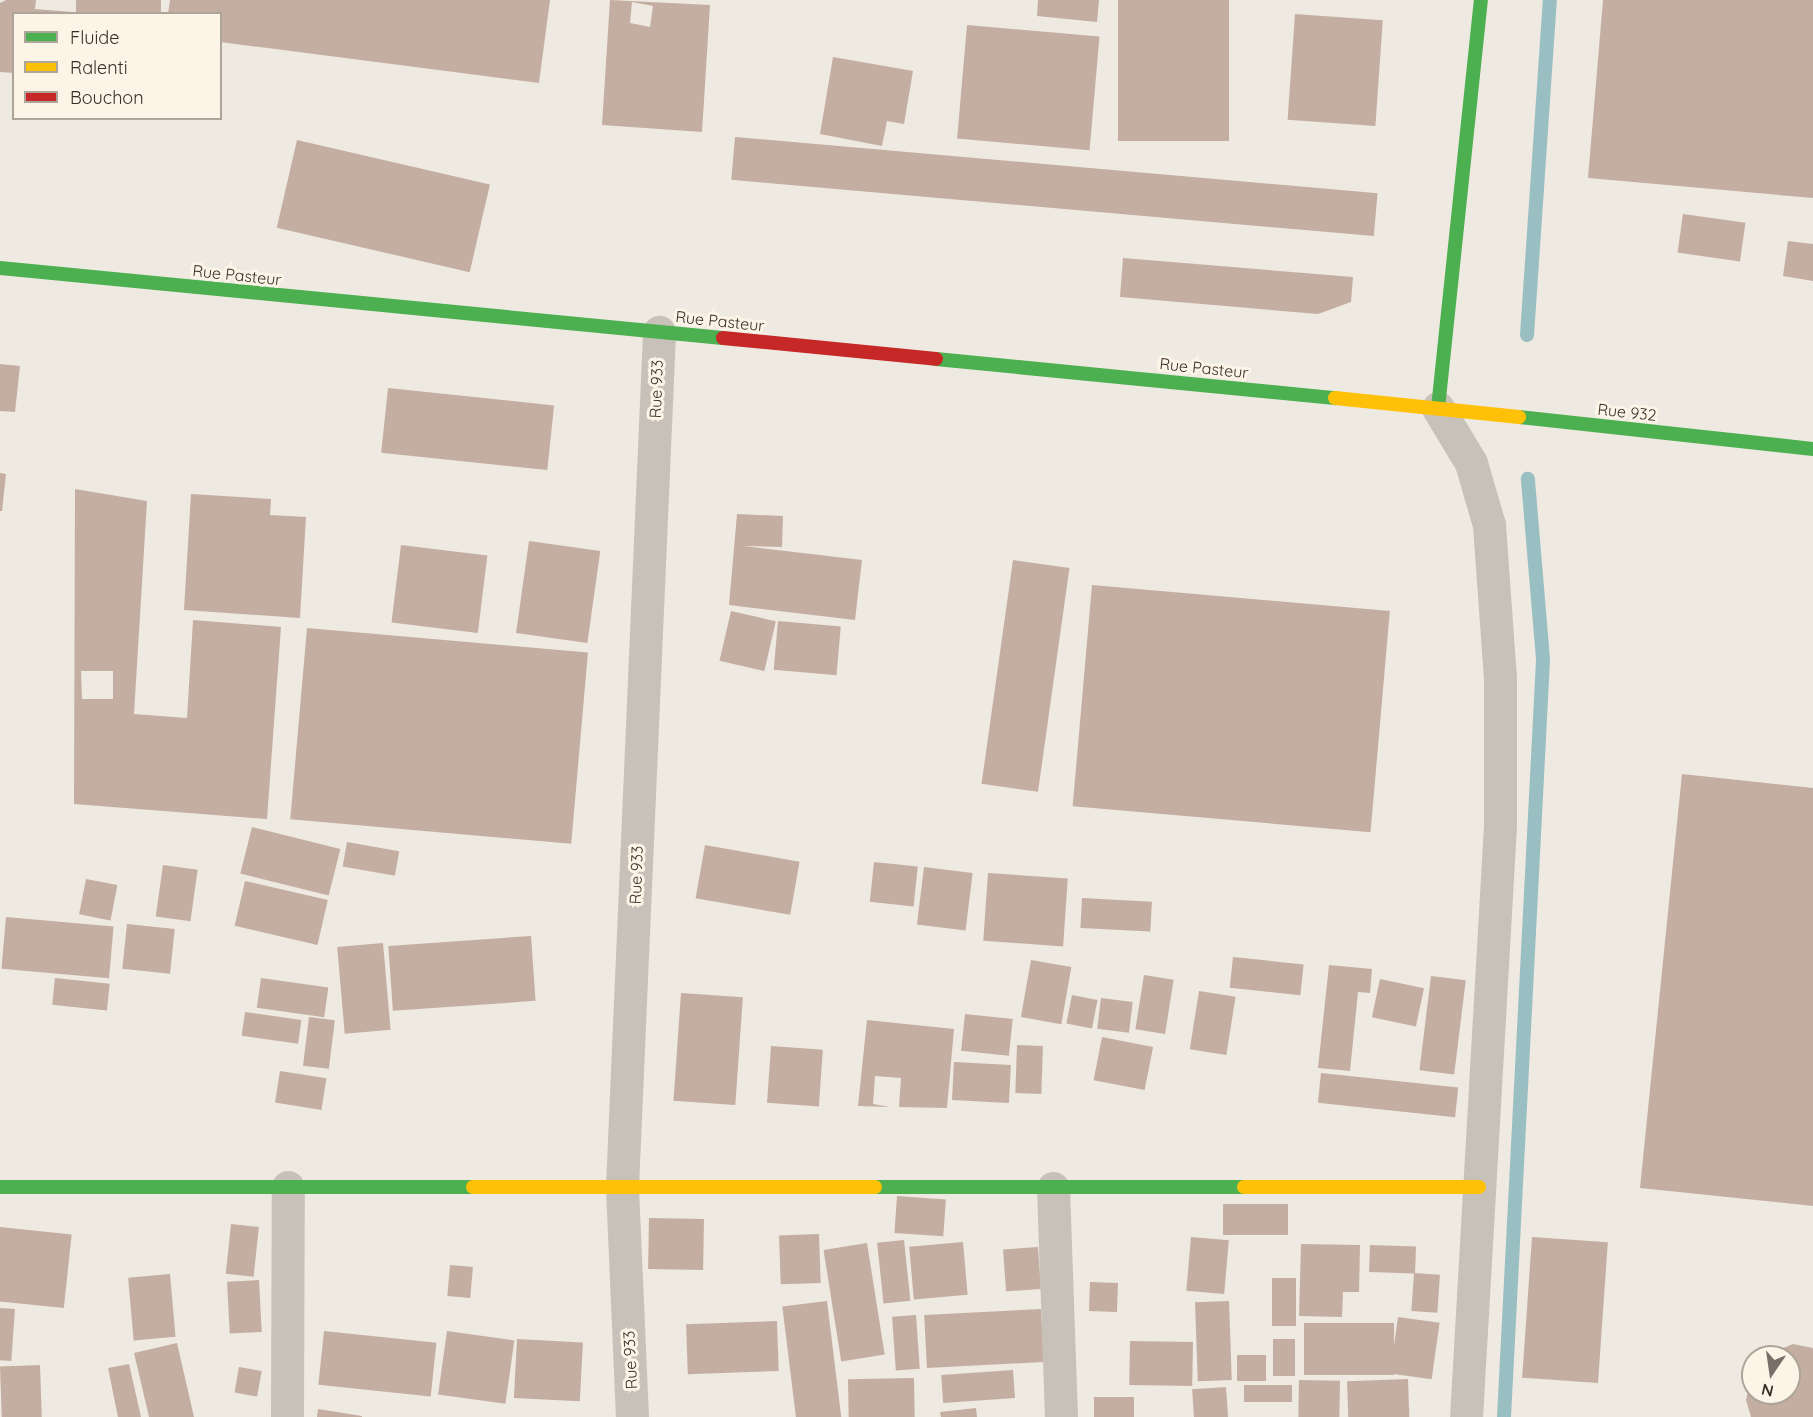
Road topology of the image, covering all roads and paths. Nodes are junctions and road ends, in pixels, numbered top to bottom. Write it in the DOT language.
graph roads {
  1 [pos="1480,0"];
  2 [pos="0,268"];
  3 [pos="659,332"];
  4 [pos="1438,408"];
  5 [pos="1813,449"];
  6 [pos="0,1187"];
  7 [pos="288,1187"];
  8 [pos="622,1187"];
  9 [pos="1479,1187"];
  10 [pos="1053,1188"];
  11 [pos="287,1417"];
  12 [pos="632,1417"];
  13 [pos="1061,1417"];
  14 [pos="1466,1417"];
  1 -- 4 [label="street"];
  2 -- 3 [label="street, Rue Pasteur"];
  3 -- 4 [label="street, Rue Pasteur"];
  3 -- 8 [label="street, Rue 933"];
  4 -- 5 [label="street, Rue 932"];
  4 -- 9 [label="street"];
  6 -- 7 [label="street"];
  7 -- 8 [label="street"];
  7 -- 11 [label="street"];
  8 -- 10 [label="street"];
  8 -- 12 [label="street, Rue 933"];
  9 -- 10 [label="street"];
  9 -- 14 [label="street"];
  10 -- 13 [label="street"];
}
